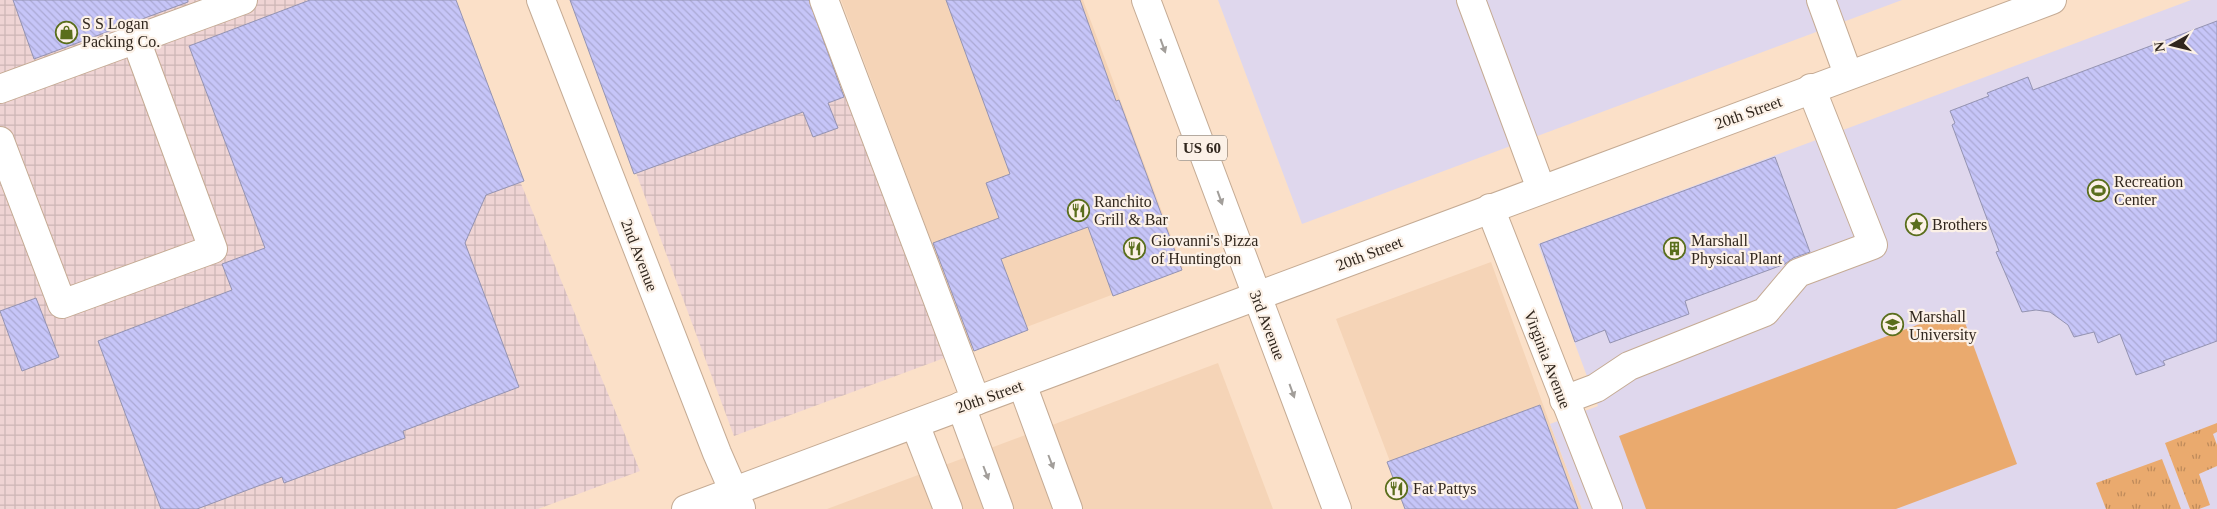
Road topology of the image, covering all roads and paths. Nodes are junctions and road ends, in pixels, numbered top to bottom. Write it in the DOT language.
graph roads {
  1 [pos="243,0"];
  2 [pos="541,0"];
  3 [pos="824,0"];
  4 [pos="1146,0"];
  5 [pos="1471,0"];
  6 [pos="1821,0"];
  7 [pos="2052,0"];
  8 [pos="136,40"];
  9 [pos="1848,74"];
  10 [pos="1811,88"];
  11 [pos="0,89"];
  12 [pos="0,141"];
  13 [pos="1541,188"];
  14 [pos="1490,208"];
  15 [pos="1257,296"];
  16 [pos="1022,384"];
  17 [pos="1564,400"];
  18 [pos="968,404"];
  19 [pos="915,424"];
  20 [pos="738,500"];
  21 [pos="686,509"];
  22 [pos="948,509"];
  23 [pos="999,509"];
  24 [pos="1068,509"];
  25 [pos="1337,509"];
  26 [pos="1608,509"];
  1 -- 8 [label="street"];
  2 -- 20 [label="street, 2nd Avenue"];
  3 -- 18 [label="street"];
  4 -- 15 [label="street, 3rd Avenue / US 60, one-way"];
  5 -- 13 [label="street"];
  6 -- 9 [label="street"];
  7 -- 9 [label="street, 20th Street"];
  8 -- 11 [label="street"];
  8 -- 12 [label="street"];
  9 -- 10 [label="street, 20th Street"];
  10 -- 13 [label="street, 20th Street"];
  10 -- 17 [label="street"];
  13 -- 14 [label="street, 20th Street"];
  14 -- 15 [label="street, 20th Street"];
  14 -- 17 [label="street, Virginia Avenue"];
  15 -- 16 [label="street, 20th Street"];
  15 -- 25 [label="street, 3rd Avenue / US 60, one-way"];
  16 -- 18 [label="street, 20th Street"];
  16 -- 24 [label="street, one-way"];
  17 -- 26 [label="street, Virginia Avenue"];
  18 -- 19 [label="street, 20th Street"];
  18 -- 23 [label="street, one-way"];
  19 -- 20 [label="street, 20th Street"];
  19 -- 22 [label="street"];
  20 -- 21 [label="street, 20th Street"];
}
